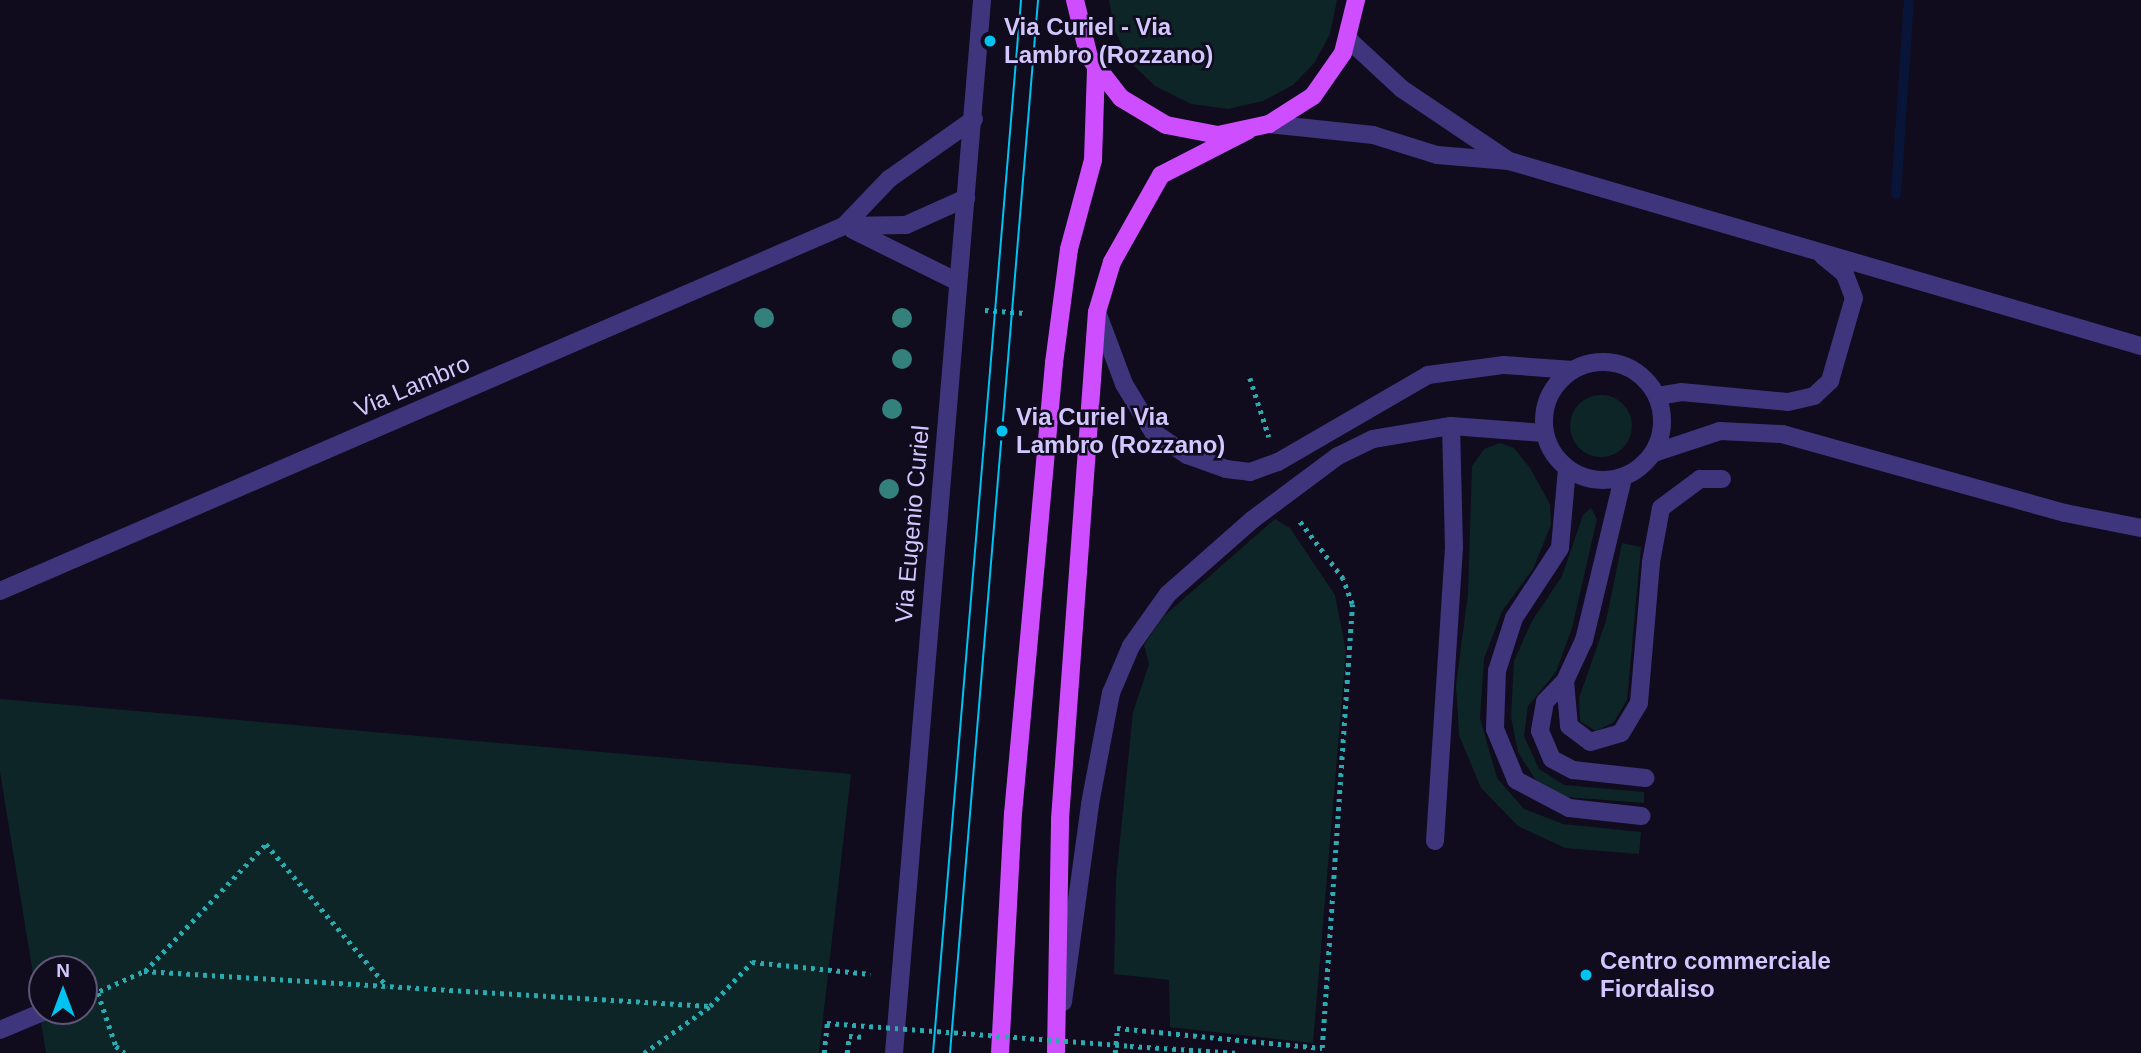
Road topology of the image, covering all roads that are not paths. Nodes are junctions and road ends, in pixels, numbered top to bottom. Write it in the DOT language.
graph roads {
  1 [pos="982,0"];
  2 [pos="1075,0"];
  3 [pos="1356,0"];
  4 [pos="1349,40"];
  5 [pos="1096,68"];
  6 [pos="974,120"];
  7 [pos="1269,124"];
  8 [pos="1247,131"];
  9 [pos="1509,161"];
  10 [pos="966,198"];
  11 [pos="844,226"];
  12 [pos="1815,250"];
  13 [pos="956,281"];
  14 [pos="1097,312"];
  15 [pos="2141,346"];
  16 [pos="1573,370"];
  17 [pos="1657,396"];
  18 [pos="1451,426"];
  19 [pos="1544,433"];
  20 [pos="1654,453"];
  21 [pos="1567,469"];
  22 [pos="1623,478"];
  23 [pos="1722,480"];
  24 [pos="2141,528"];
  25 [pos="0,591"];
  26 [pos="1565,681"];
  27 [pos="1646,778"];
  28 [pos="1642,816"];
  29 [pos="1434,841"];
  30 [pos="28,1018"];
  31 [pos="0,1030"];
  32 [pos="1056,1052"];
  33 [pos="894,1053"];
  34 [pos="1000,1053"];
  1 -- 6 [label="street, Via Eugenio Curiel"];
  2 -- 5 [label="main road"];
  3 -- 4 [label="main road"];
  4 -- 7 [label="main road"];
  4 -- 9 [label="street"];
  5 -- 8 [label="main road"];
  5 -- 34 [label="main road"];
  6 -- 10 [label="street, Via Eugenio Curiel"];
  6 -- 11 [label="street"];
  7 -- 8 [label="main road"];
  7 -- 9 [label="street"];
  8 -- 14 [label="main road"];
  9 -- 12 [label="street"];
  10 -- 11 [label="street"];
  10 -- 13 [label="street, Via Eugenio Curiel"];
  11 -- 13 [label="street"];
  11 -- 25 [label="street, Via Lambro"];
  12 -- 15 [label="street"];
  12 -- 17 [label="street"];
  13 -- 33 [label="street, Via Eugenio Curiel"];
  14 -- 16 [label="street"];
  14 -- 32 [label="main road"];
  16 -- 17 [label="street"];
  16 -- 19 [label="street"];
  17 -- 20 [label="street"];
  18 -- 19 [label="street"];
  18 -- 29 [label="street"];
  18 -- 32 [label="street"];
  19 -- 21 [label="street"];
  20 -- 22 [label="street"];
  20 -- 24 [label="street"];
  21 -- 22 [label="street"];
  21 -- 28 [label="street"];
  22 -- 26 [label="street"];
  23 -- 26 [label="street"];
  26 -- 27 [label="street"];
  30 -- 31 [label="street"];
}
